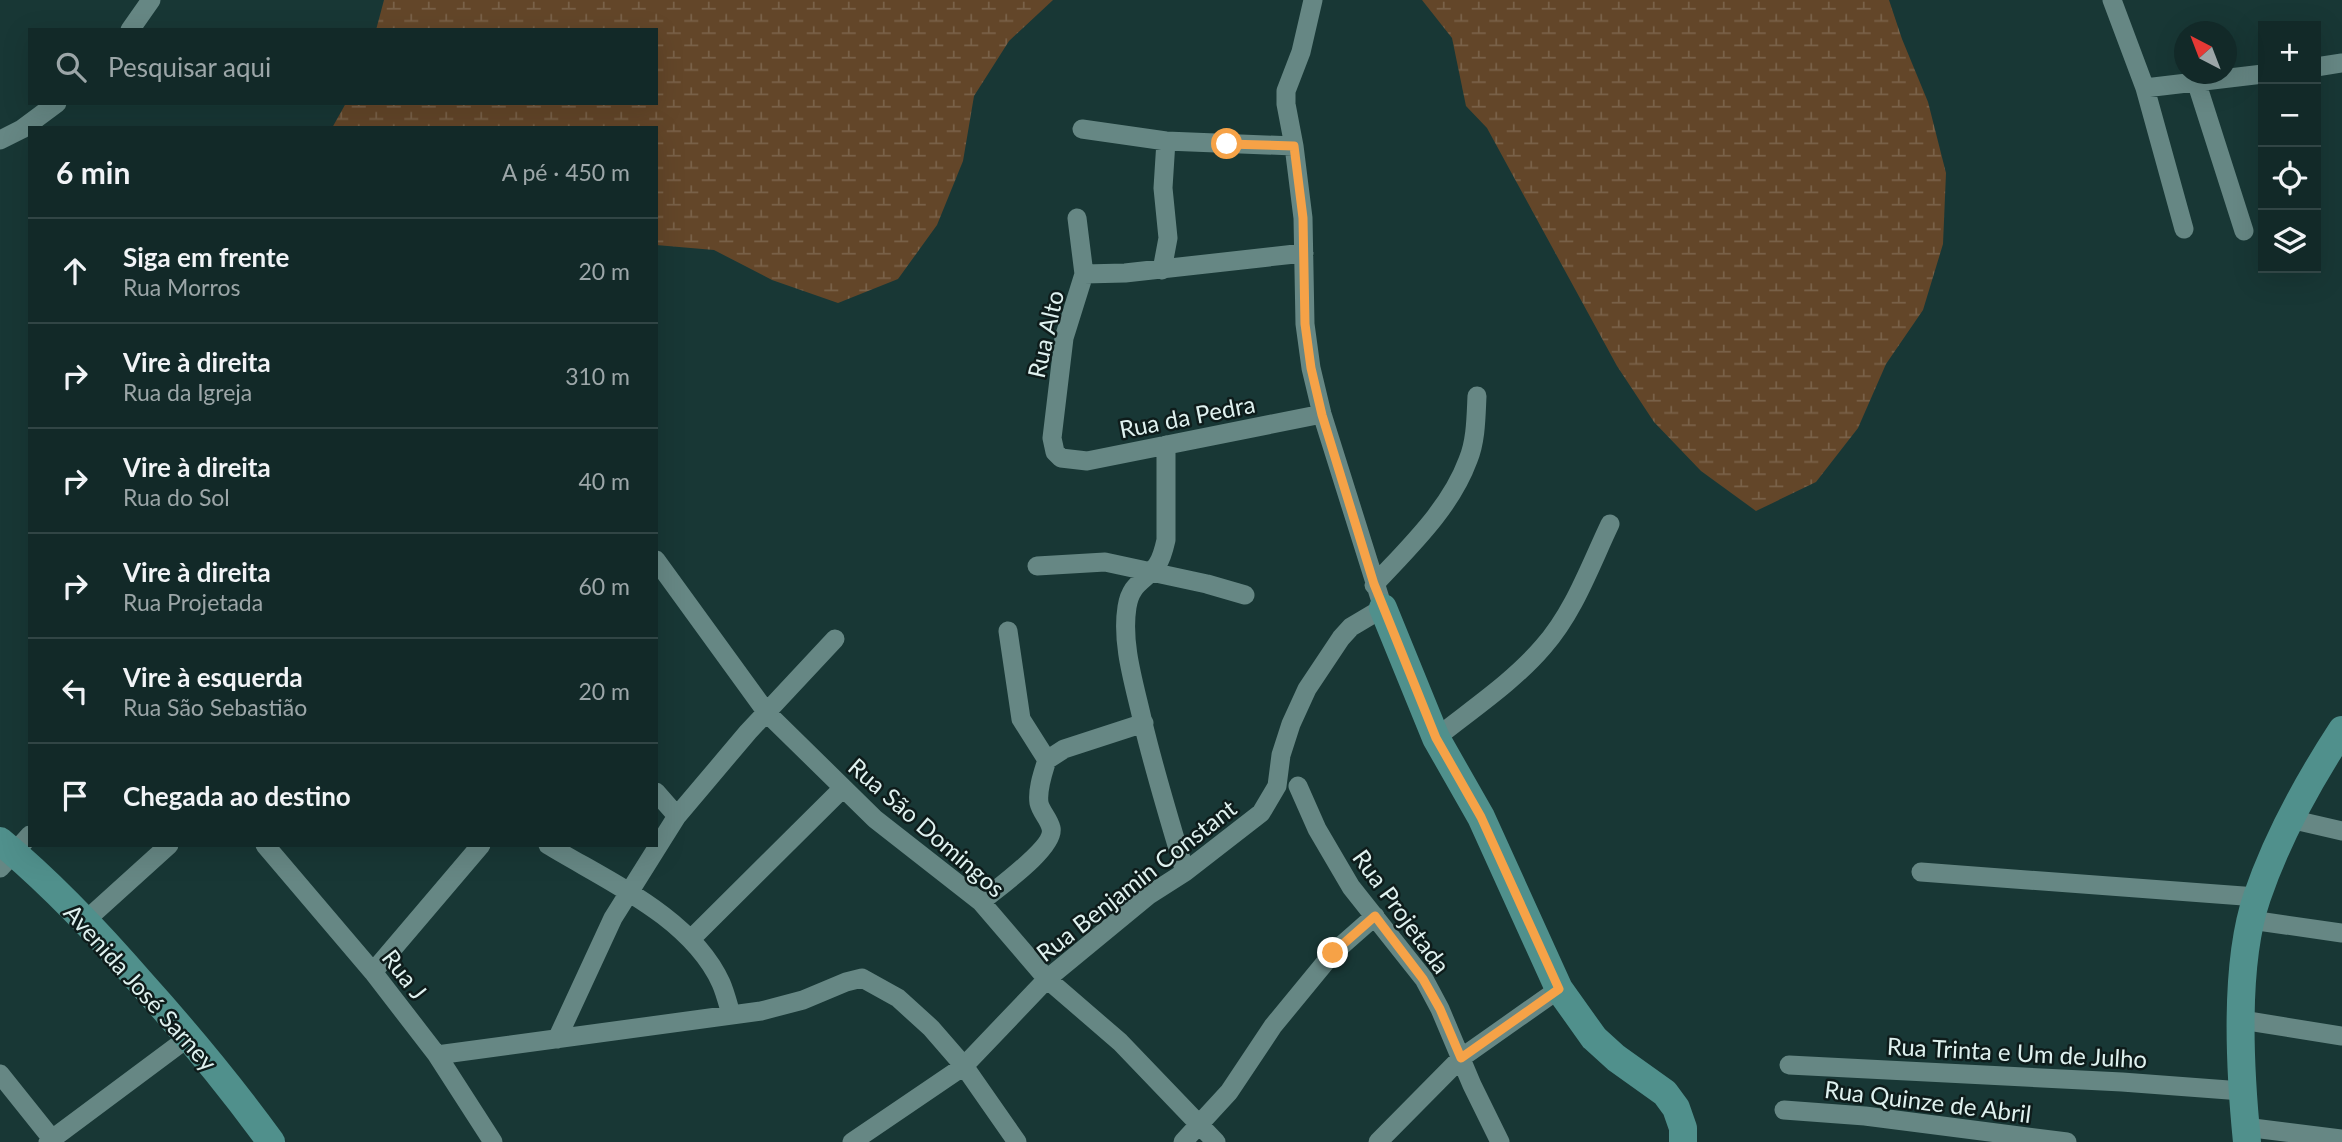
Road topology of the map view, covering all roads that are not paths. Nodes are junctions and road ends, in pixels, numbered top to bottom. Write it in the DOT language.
graph roads {
  1 [pos="150,0"];
  2 [pos="1313,0"];
  3 [pos="2112,0"];
  4 [pos="131,28"];
  5 [pos="2342,63"];
  6 [pos="2321,66"];
  7 [pos="2258,75"];
  8 [pos="2237,77"];
  9 [pos="2174,84"];
  10 [pos="2197,84"];
  11 [pos="2145,88"];
  12 [pos="54,105"];
  13 [pos="1082,129"];
  14 [pos="0,140"];
  15 [pos="1166,141"];
  16 [pos="1294,146"];
  17 [pos="1077,218"];
  18 [pos="2184,229"];
  19 [pos="2244,230"];
  20 [pos="1304,253"];
  21 [pos="1161,270"];
  22 [pos="1084,274"];
  23 [pos="1477,397"];
  24 [pos="1322,415"];
  25 [pos="1166,445"];
  26 [pos="1060,458"];
  27 [pos="1610,524"];
  28 [pos="658,563"];
  29 [pos="1037,566"];
  30 [pos="1150,573"];
  31 [pos="1245,595"];
  32 [pos="1378,596"];
  33 [pos="1008,631"];
  34 [pos="835,639"];
  35 [pos="767,713"];
  36 [pos="1144,723"];
  37 [pos="2342,730"];
  38 [pos="1436,738"];
  39 [pos="1047,760"];
  40 [pos="1298,786"];
  41 [pos="842,789"];
  42 [pos="658,794"];
  43 [pos="677,816"];
  44 [pos="2290,819"];
  45 [pos="2342,831"];
  46 [pos="658,845"];
  47 [pos="167,847"];
  48 [pos="267,847"];
  49 [pos="479,847"];
  50 [pos="551,847"];
  51 [pos="657,847"];
  52 [pos="11,849"];
  53 [pos="1185,872"];
  54 [pos="1921,872"];
  55 [pos="627,893"];
  56 [pos="981,902"];
  57 [pos="2254,909"];
  58 [pos="1375,916"];
  59 [pos="85,921"];
  60 [pos="2342,933"];
  61 [pos="691,939"];
  62 [pos="373,972"];
  63 [pos="1048,979"];
  64 [pos="1559,989"];
  65 [pos="731,1014"];
  66 [pos="2242,1020"];
  67 [pos="2342,1035"];
  68 [pos="189,1037"];
  69 [pos="558,1038"];
  70 [pos="437,1055"];
  71 [pos="1461,1058"];
  72 [pos="1789,1065"];
  73 [pos="964,1066"];
  74 [pos="0,1074"];
  75 [pos="2242,1091"];
  76 [pos="1784,1110"];
  77 [pos="1200,1124"];
  78 [pos="2246,1134"];
  79 [pos="2342,1139"];
  80 [pos="50,1140"];
  81 [pos="271,1142"];
  82 [pos="493,1142"];
  83 [pos="852,1142"];
  84 [pos="1017,1142"];
  85 [pos="1182,1142"];
  86 [pos="1216,1142"];
  87 [pos="1378,1142"];
  88 [pos="1500,1142"];
  89 [pos="1683,1142"];
  90 [pos="2067,1142"];
  1 -- 4 [label="street"];
  2 -- 16 [label="street"];
  3 -- 11 [label="street"];
  5 -- 6 [label="street"];
  7 -- 8 [label="street"];
  9 -- 11 [label="street"];
  10 -- 19 [label="street"];
  11 -- 18 [label="street"];
  12 -- 14 [label="street"];
  13 -- 15 [label="street"];
  15 -- 16 [label="street"];
  15 -- 21 [label="street"];
  16 -- 20 [label="street"];
  17 -- 22 [label="street, Rua Alto"];
  20 -- 21 [label="street"];
  20 -- 24 [label="street"];
  21 -- 22 [label="street"];
  22 -- 26 [label="street, Rua Alto"];
  23 -- 32 [label="street, Rua Benjamin Constant"];
  24 -- 25 [label="street, Rua da Pedra"];
  24 -- 32 [label="street"];
  25 -- 26 [label="street, Rua da Pedra"];
  25 -- 30 [label="street"];
  27 -- 38 [label="street"];
  28 -- 35 [label="street, Rua São Domingos"];
  29 -- 30 [label="street"];
  30 -- 31 [label="street"];
  30 -- 36 [label="street"];
  32 -- 38 [label="street"];
  32 -- 53 [label="street, Rua Benjamin Constant"];
  33 -- 39 [label="street"];
  34 -- 35 [label="street"];
  35 -- 41 [label="street, Rua São Domingos"];
  35 -- 43 [label="street"];
  36 -- 39 [label="street"];
  36 -- 53 [label="street"];
  37 -- 44 [label="street"];
  38 -- 64 [label="street"];
  39 -- 56 [label="street"];
  40 -- 58 [label="street, Rua Projetada"];
  41 -- 56 [label="street, Rua São Domingos"];
  41 -- 61 [label="street"];
  42 -- 43 [label="street"];
  43 -- 46 [label="street"];
  44 -- 45 [label="street"];
  44 -- 57 [label="street"];
  47 -- 59 [label="street"];
  48 -- 62 [label="street, Rua J"];
  49 -- 62 [label="street"];
  50 -- 55 [label="street"];
  51 -- 55 [label="street"];
  52 -- 59 [label="street, Avenida José Sarney"];
  53 -- 63 [label="street, Rua Benjamin Constant"];
  54 -- 57 [label="street"];
  55 -- 61 [label="street"];
  55 -- 69 [label="street"];
  56 -- 63 [label="street, Rua São Domingos"];
  57 -- 60 [label="street"];
  57 -- 66 [label="street"];
  58 -- 71 [label="street, Rua Projetada"];
  58 -- 77 [label="street"];
  59 -- 68 [label="street, Avenida José Sarney"];
  61 -- 65 [label="street"];
  62 -- 70 [label="street, Rua J"];
  63 -- 73 [label="street, Rua Benjamin Constant"];
  63 -- 77 [label="street, Rua São Domingos"];
  64 -- 71 [label="street"];
  64 -- 89 [label="street"];
  65 -- 69 [label="street"];
  65 -- 73 [label="street"];
  66 -- 67 [label="street"];
  66 -- 75 [label="street"];
  68 -- 80 [label="street"];
  68 -- 81 [label="street, Avenida José Sarney"];
  69 -- 70 [label="street"];
  70 -- 82 [label="street, Rua J"];
  71 -- 87 [label="street"];
  71 -- 88 [label="street, Rua Projetada"];
  72 -- 75 [label="street, Rua Trinta e Um de Julho"];
  73 -- 83 [label="street, Rua Benjamin Constant"];
  73 -- 84 [label="street"];
  74 -- 80 [label="street"];
  75 -- 78 [label="street"];
  76 -- 90 [label="street, Rua Quinze de Abril"];
  77 -- 85 [label="street"];
  77 -- 86 [label="street, Rua São Domingos"];
  78 -- 79 [label="street"];
}
